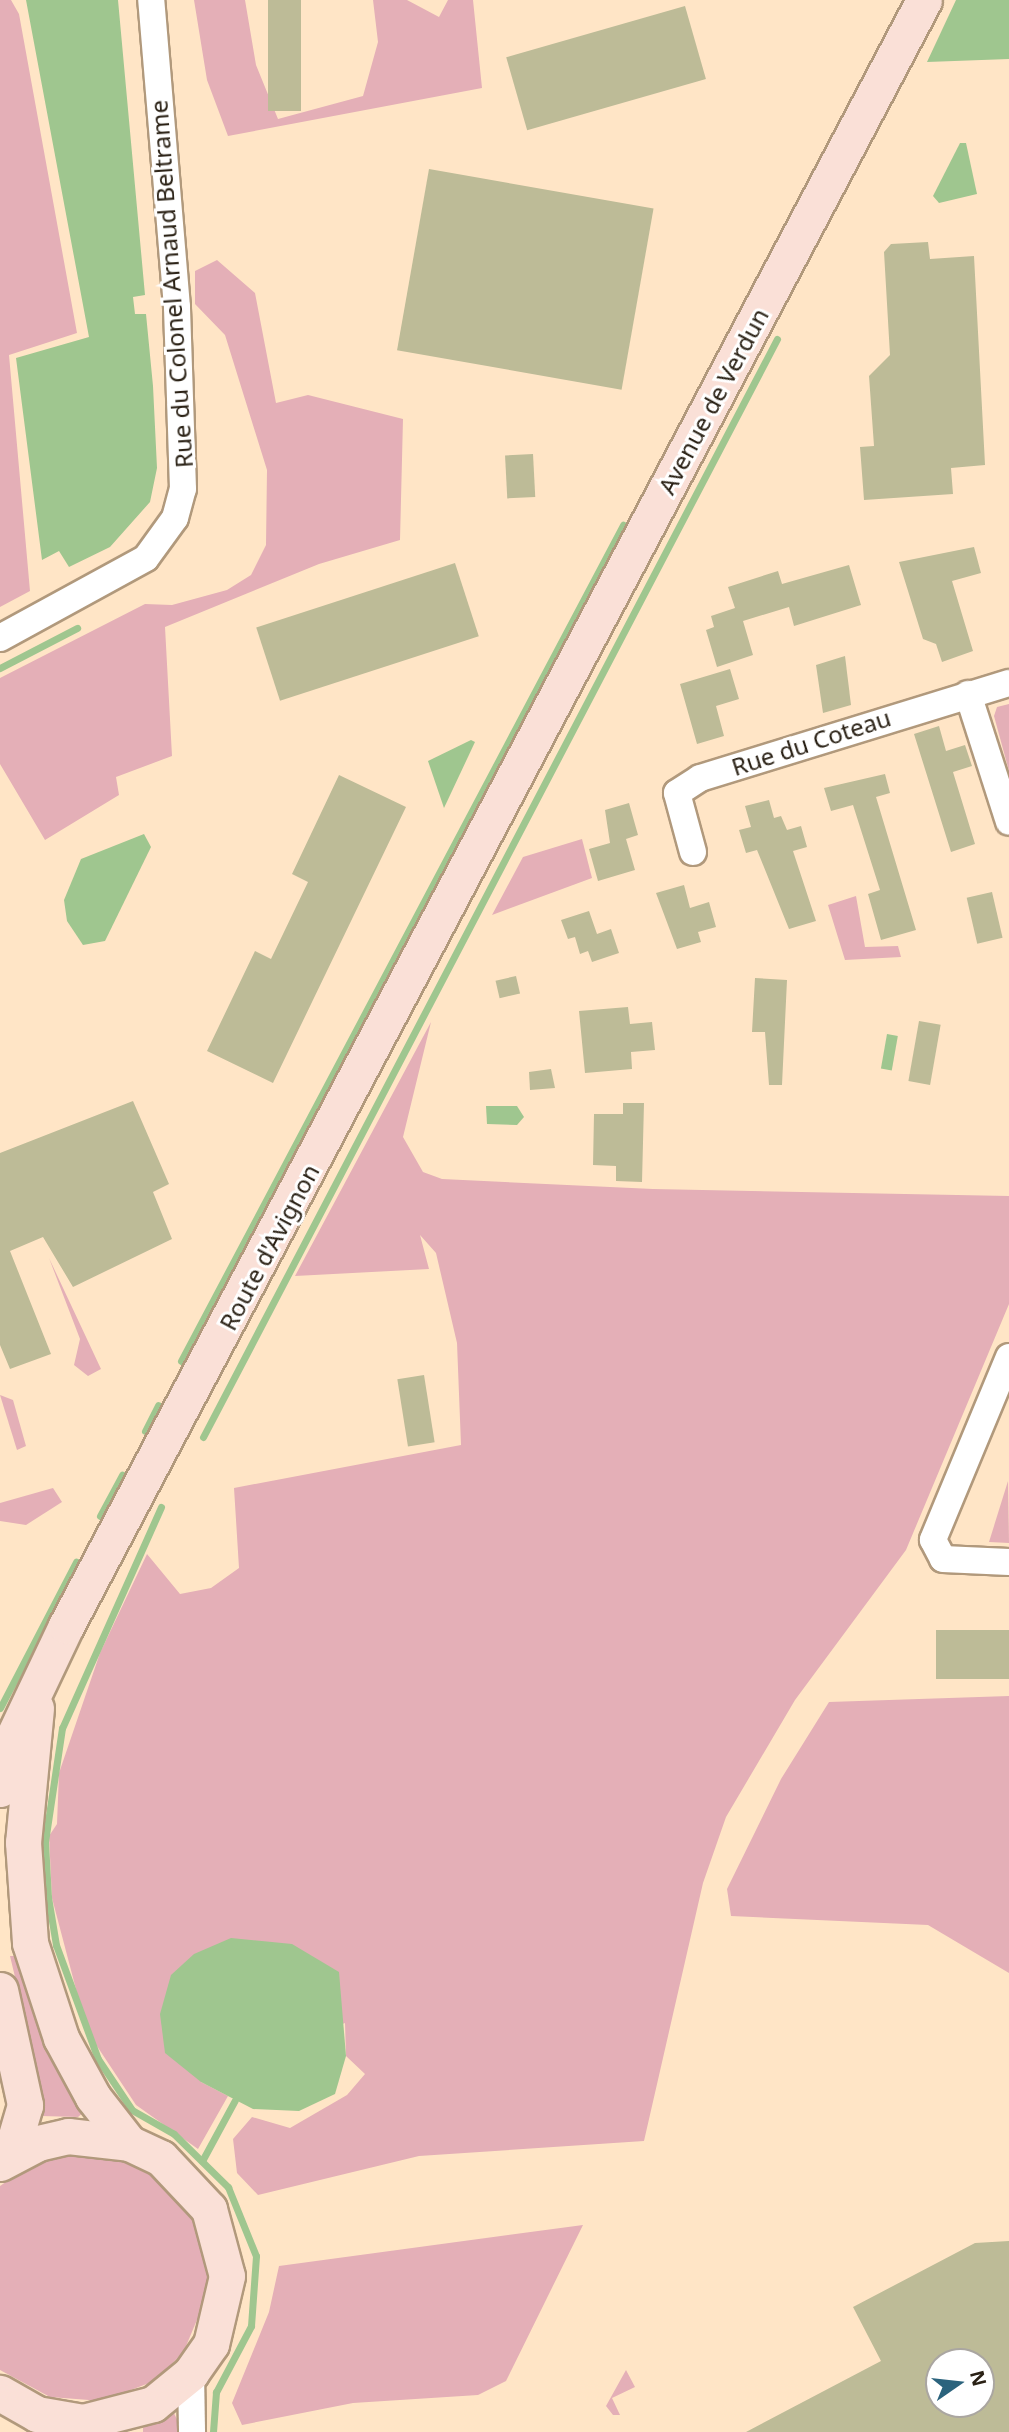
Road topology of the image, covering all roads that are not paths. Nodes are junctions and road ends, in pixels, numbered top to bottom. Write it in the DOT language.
graph roads {
  1 [pos="151,0"];
  2 [pos="924,0"];
  3 [pos="0,638"];
  4 [pos="1009,683"];
  5 [pos="968,694"];
  6 [pos="502,803"];
  7 [pos="1009,822"];
  8 [pos="692,852"];
  9 [pos="1009,1357"];
  10 [pos="1009,1562"];
  11 [pos="37,1691"];
  12 [pos="0,1789"];
  13 [pos="0,1990"];
  14 [pos="129,2143"];
  15 [pos="5,2160"];
  16 [pos="191,2373"];
  17 [pos="5,2401"];
  18 [pos="116,2426"];
  19 [pos="192,2432"];
  1 -- 3 [label="street, Rue du Colonel Arnaud Beltrame"];
  2 -- 6 [label="main road, Avenue de Verdun"];
  4 -- 5 [label="street, Rue du Coteau"];
  5 -- 7 [label="street"];
  5 -- 8 [label="street, Rue du Coteau"];
  6 -- 11 [label="main road, Route d'Avignon"];
  9 -- 10 [label="street"];
  11 -- 12 [label="main road, Route d'Avignon"];
  11 -- 14 [label="main road, Route d'Avignon"];
  13 -- 15 [label="main road"];
  14 -- 15 [label="main road"];
  14 -- 16 [label="main road"];
  16 -- 18 [label="main road"];
  16 -- 19 [label="street"];
  17 -- 18 [label="main road"];
}
